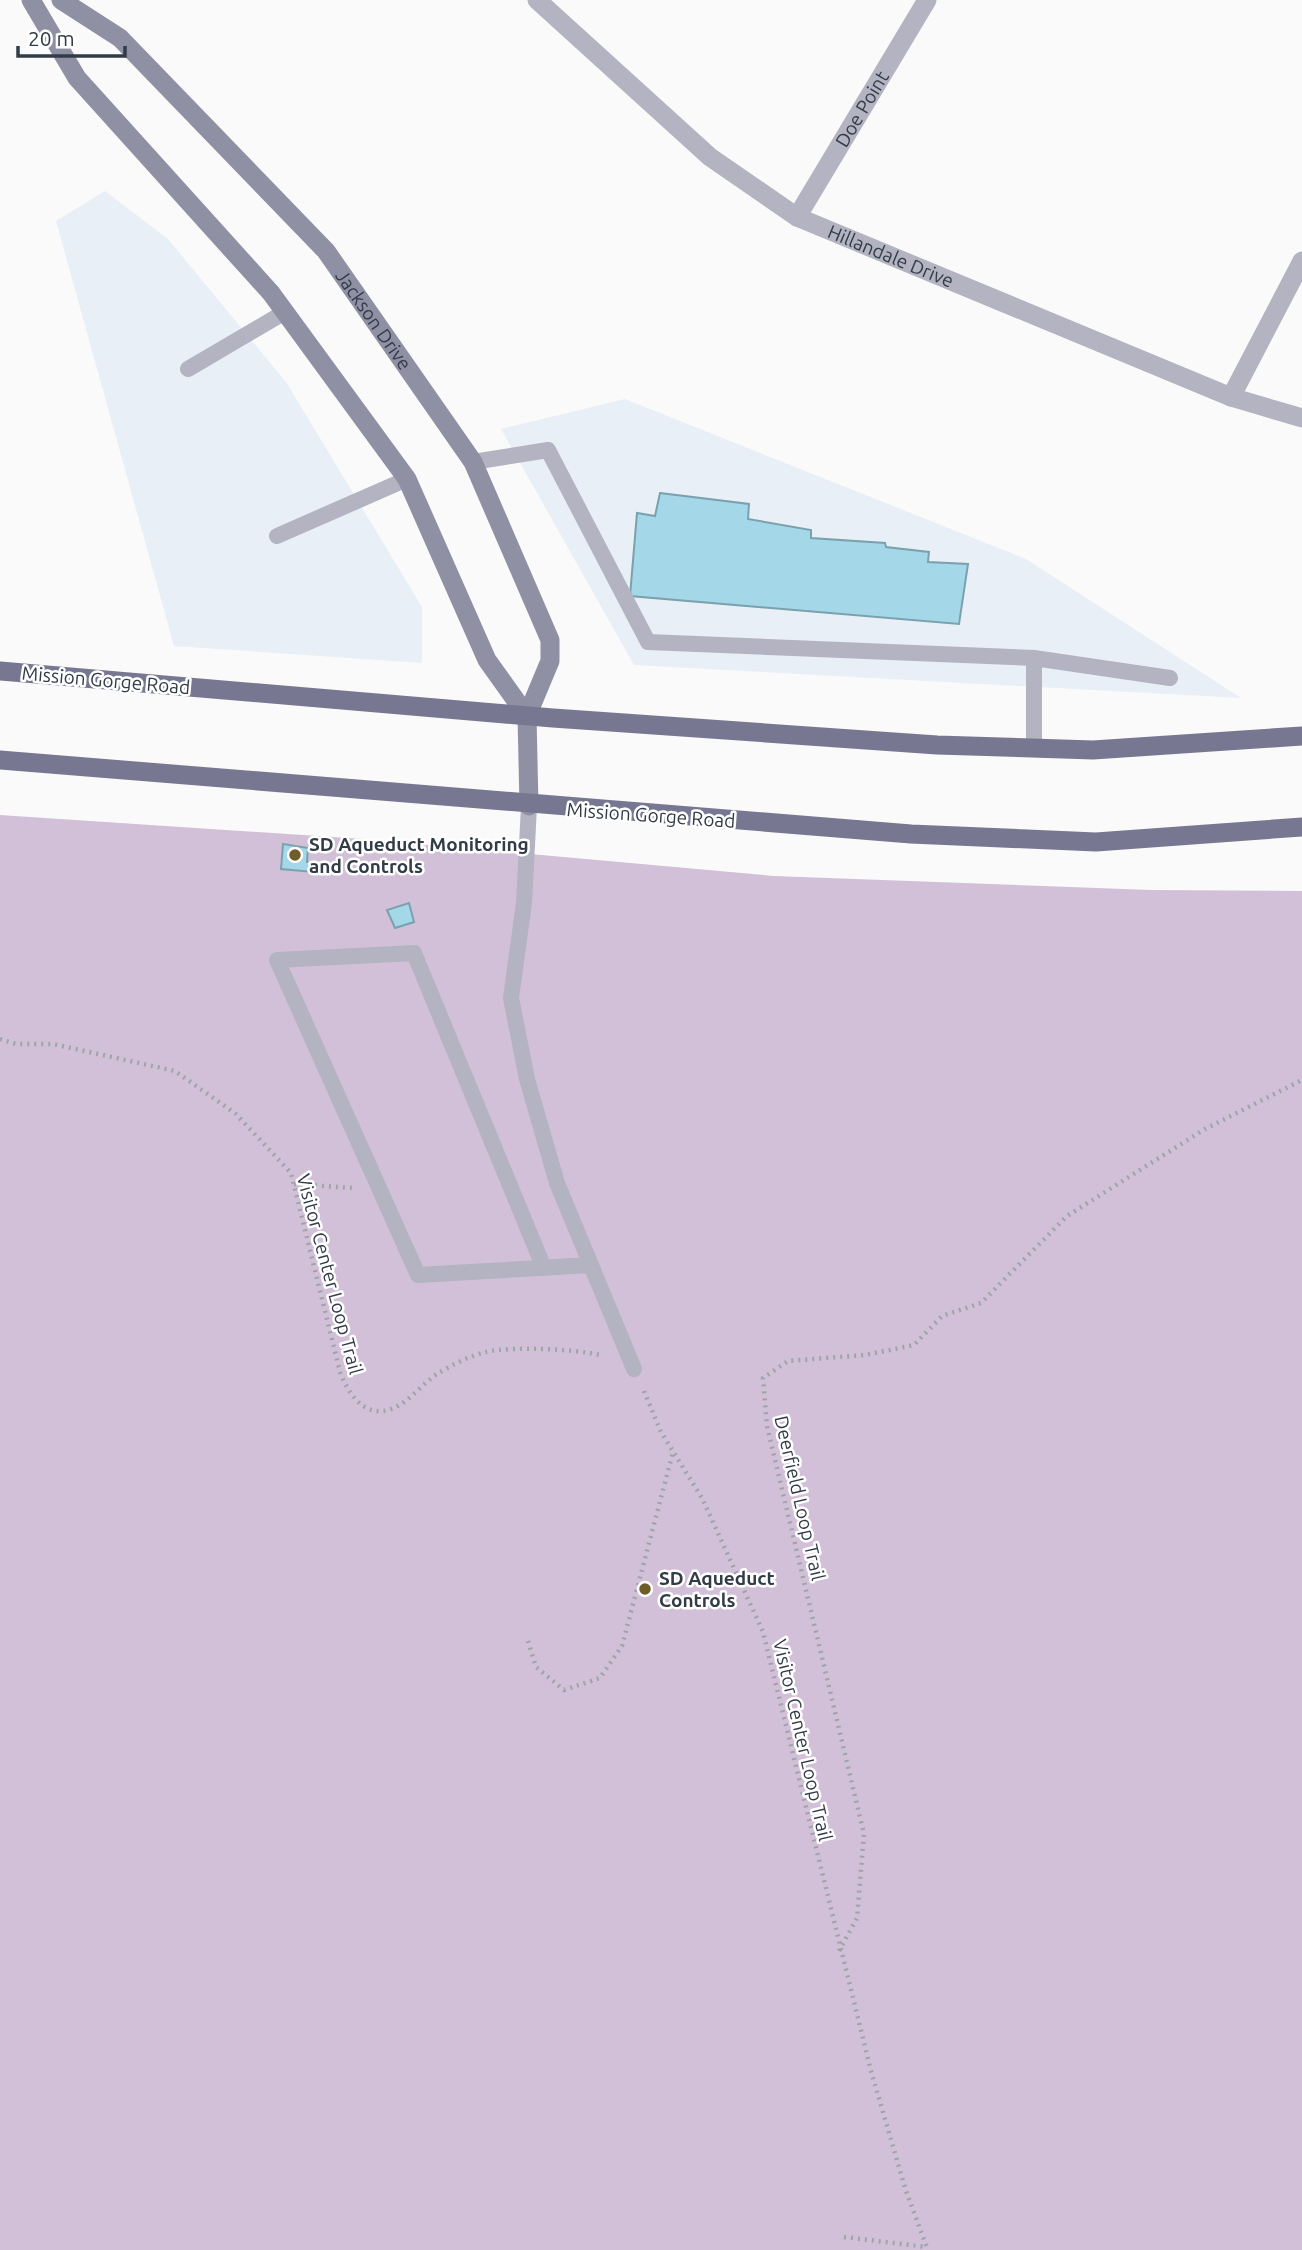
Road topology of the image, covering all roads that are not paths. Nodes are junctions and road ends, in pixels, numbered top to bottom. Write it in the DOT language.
graph roads {
  1 [pos="31,0"];
  2 [pos="61,0"];
  3 [pos="537,0"];
  4 [pos="927,0"];
  5 [pos="797,217"];
  6 [pos="1302,261"];
  7 [pos="285,312"];
  8 [pos="188,369"];
  9 [pos="1231,397"];
  10 [pos="1302,418"];
  11 [pos="473,463"];
  12 [pos="407,479"];
  13 [pos="277,536"];
  14 [pos="1034,658"];
  15 [pos="0,671"];
  16 [pos="1170,678"];
  17 [pos="527,716"];
  18 [pos="1302,736"];
  19 [pos="1034,748"];
  20 [pos="0,760"];
  21 [pos="529,806"];
  22 [pos="1302,827"];
  23 [pos="591,1265"];
  24 [pos="544,1268"];
  25 [pos="634,1370"];
  1 -- 7 [label="main road"];
  2 -- 11 [label="main road, Jackson Drive"];
  3 -- 5 [label="street, Hillandale Drive"];
  4 -- 5 [label="street, Doe Point"];
  5 -- 9 [label="street, Hillandale Drive"];
  6 -- 9 [label="street"];
  7 -- 8 [label="lane"];
  7 -- 12 [label="main road"];
  9 -- 10 [label="street, Hillandale Drive"];
  11 -- 14 [label="lane"];
  11 -- 17 [label="main road, Jackson Drive"];
  12 -- 13 [label="lane"];
  12 -- 17 [label="main road"];
  14 -- 16 [label="lane"];
  14 -- 19 [label="lane"];
  15 -- 17 [label="main road, Mission Gorge Road"];
  17 -- 19 [label="main road, Mission Gorge Road"];
  17 -- 21 [label="main road, Jackson Drive"];
  18 -- 19 [label="main road, Mission Gorge Road"];
  20 -- 21 [label="main road, Mission Gorge Road"];
  21 -- 22 [label="main road, Mission Gorge Road"];
  21 -- 23 [label="lane"];
  23 -- 24 [label="lane"];
  23 -- 25 [label="lane"];
  24 -- 24 [label="lane"];
}
